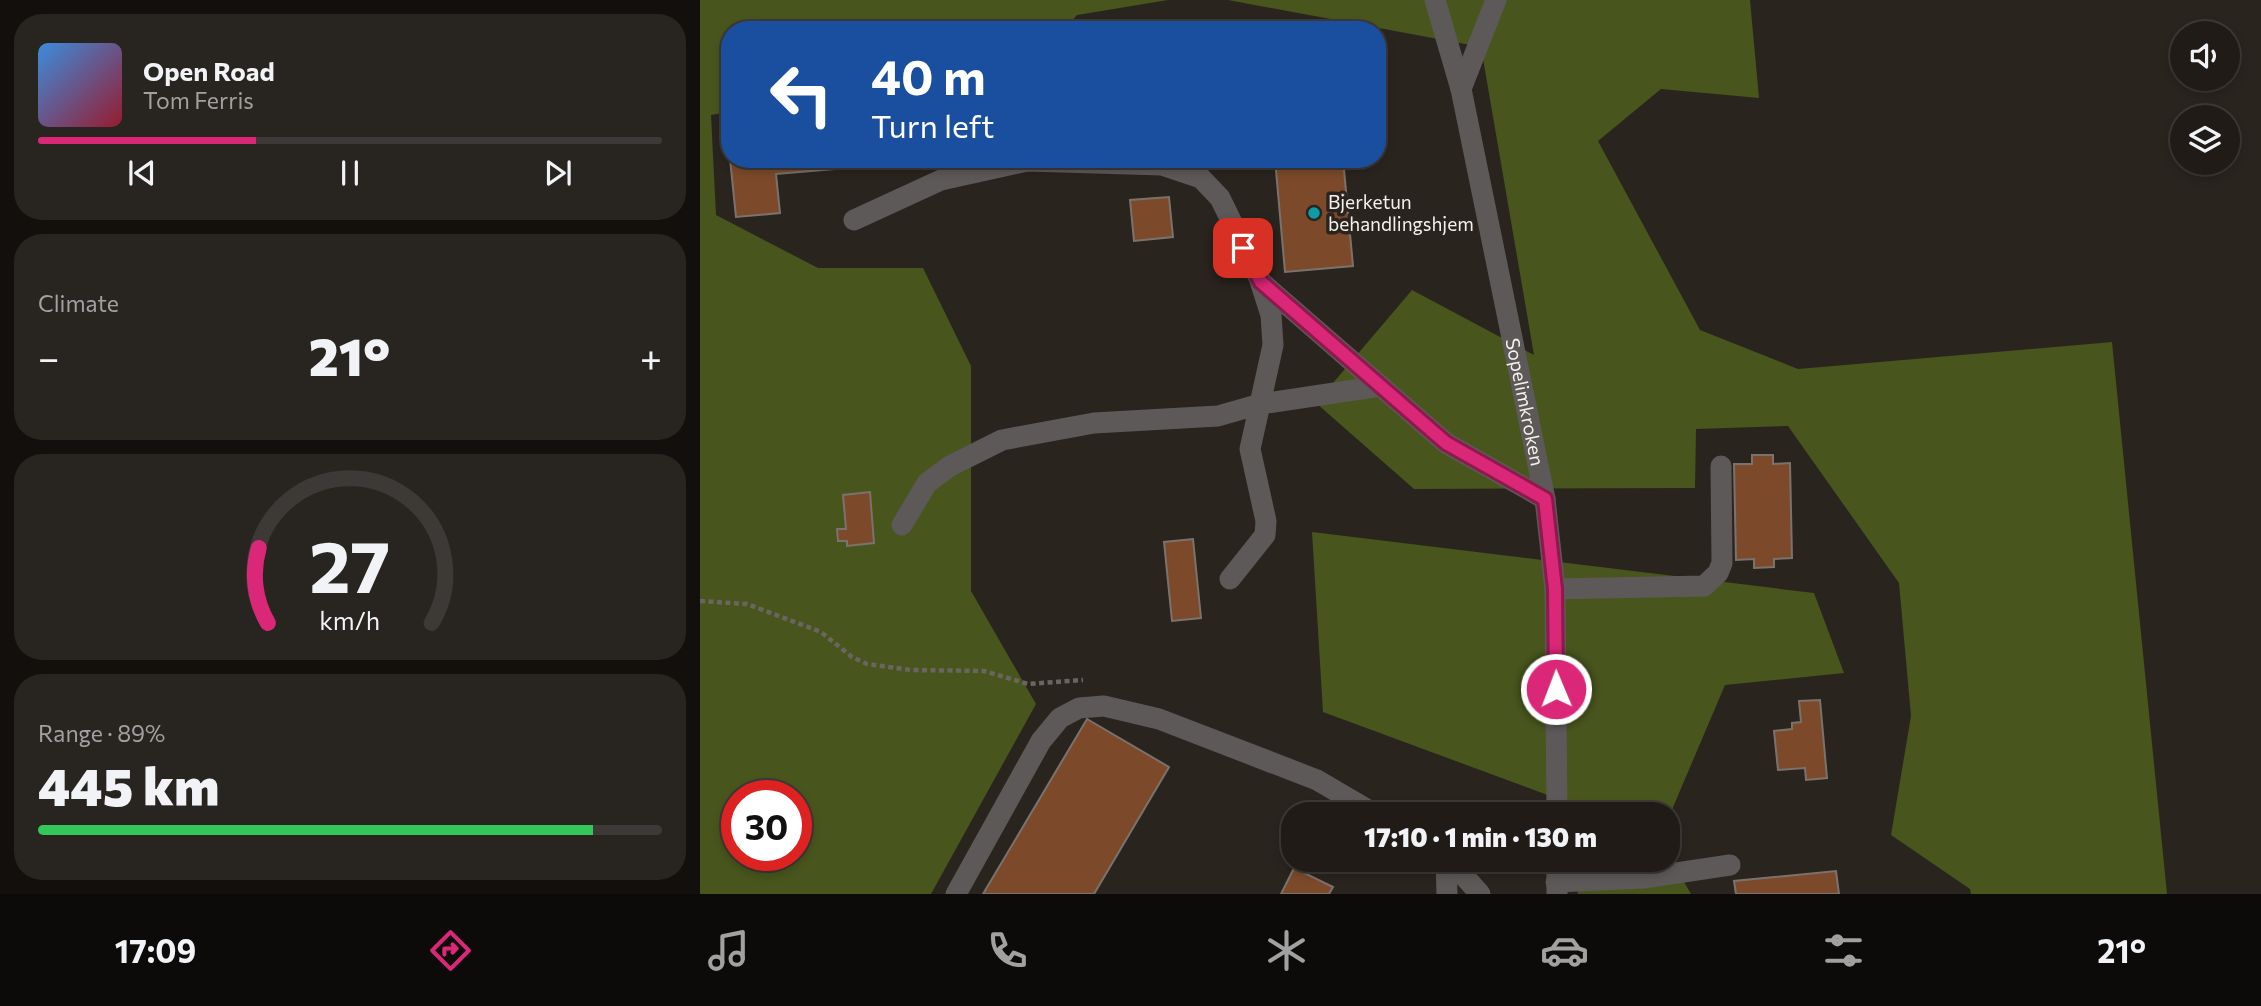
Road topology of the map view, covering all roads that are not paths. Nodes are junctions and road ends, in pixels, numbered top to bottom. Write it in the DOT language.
graph roads {
  1 [pos="1435,0"];
  2 [pos="1496,0"];
  3 [pos="1461,89"];
  4 [pos="995,168"];
  5 [pos="1171,168"];
  6 [pos="854,220"];
  7 [pos="1261,282"];
  8 [pos="1381,386"];
  9 [pos="1260,404"];
  10 [pos="1721,466"];
  11 [pos="1545,499"];
  12 [pos="902,525"];
  13 [pos="1230,579"];
  14 [pos="1555,589"];
  15 [pos="1355,802"];
  16 [pos="1557,802"];
  17 [pos="1730,865"];
  18 [pos="1447,872"];
  19 [pos="1459,872"];
  20 [pos="1557,888"];
  21 [pos="956,894"];
  22 [pos="1447,894"];
  23 [pos="1480,894"];
  1 -- 3 [label="street, Sopelimkroken"];
  2 -- 3 [label="street"];
  3 -- 11 [label="street, Sopelimkroken"];
  4 -- 6 [label="street"];
  5 -- 7 [label="street"];
  7 -- 8 [label="street"];
  7 -- 9 [label="street"];
  8 -- 9 [label="street"];
  8 -- 11 [label="street"];
  9 -- 12 [label="street"];
  9 -- 13 [label="street"];
  10 -- 14 [label="street"];
  11 -- 14 [label="street, Sopelimkroken"];
  14 -- 16 [label="street, Sopelimkroken"];
  15 -- 21 [label="street"];
  17 -- 20 [label="street"];
  18 -- 22 [label="street"];
  19 -- 23 [label="street"];
}
